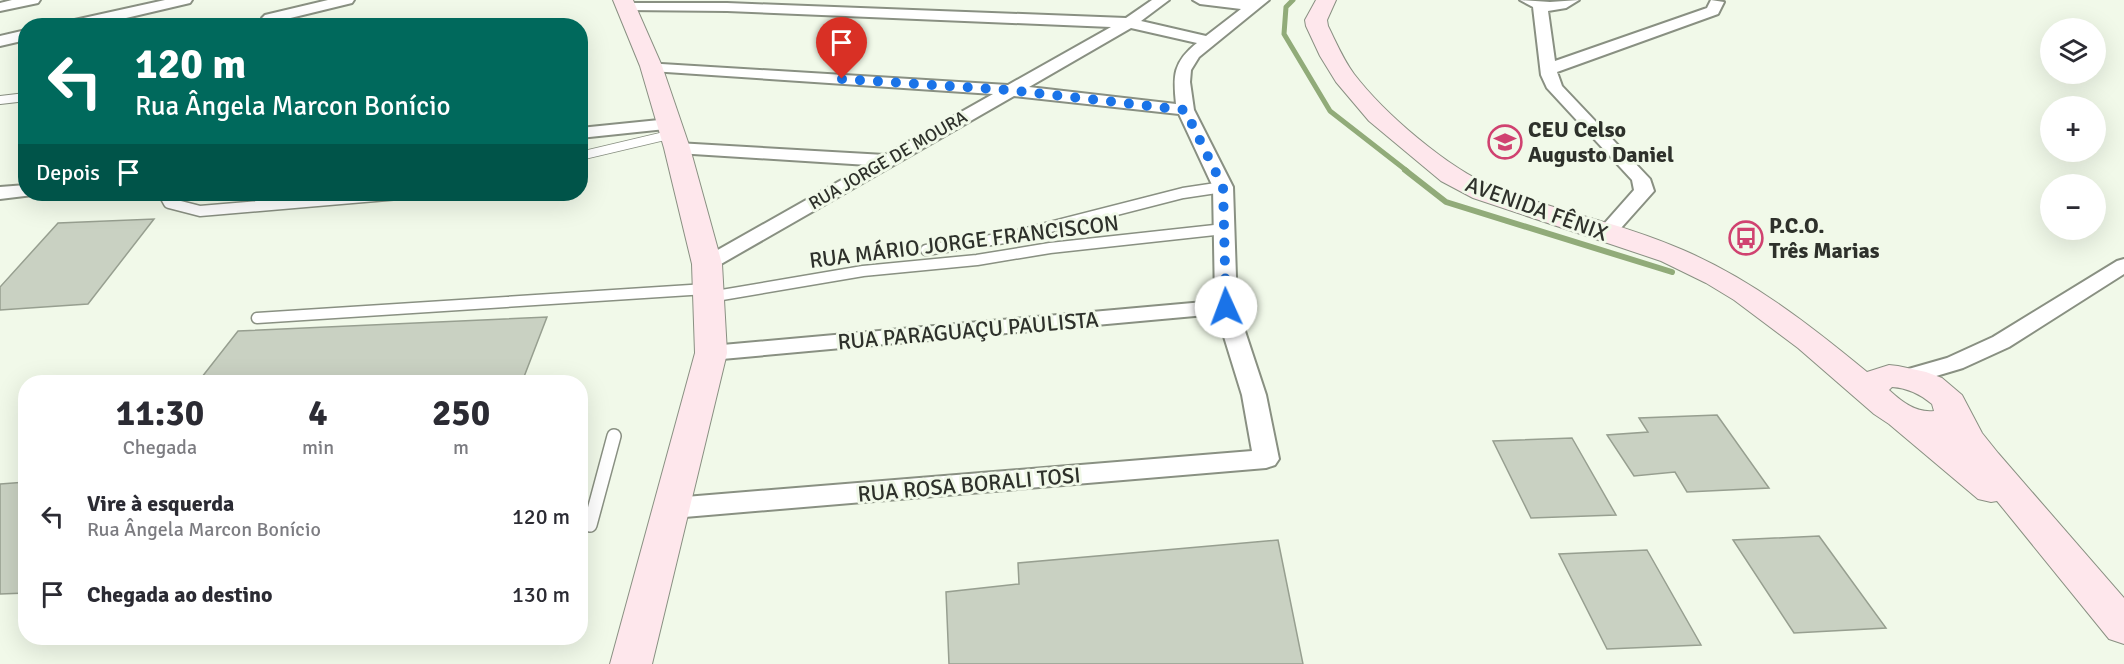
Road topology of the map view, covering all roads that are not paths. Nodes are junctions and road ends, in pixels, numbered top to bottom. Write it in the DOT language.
graph roads {
  1 [pos="33,0"];
  2 [pos="185,0"];
  3 [pos="347,0"];
  4 [pos="1162,0"];
  5 [pos="1200,0"];
  6 [pos="1326,0"];
  7 [pos="1572,0"];
  8 [pos="1717,2"];
  9 [pos="625,3"];
  10 [pos="1258,3"];
  11 [pos="1533,3"];
  12 [pos="727,4"];
  13 [pos="0,7"];
  14 [pos="105,18"];
  15 [pos="270,18"];
  16 [pos="1129,23"];
  17 [pos="18,37"];
  18 [pos="0,41"];
  19 [pos="1207,41"];
  20 [pos="1548,62"];
  21 [pos="651,66"];
  22 [pos="1009,90"];
  23 [pos="18,98"];
  24 [pos="10,99"];
  25 [pos="0,100"];
  26 [pos="0,109"];
  27 [pos="1185,110"];
  28 [pos="588,133"];
  29 [pos="673,135"];
  30 [pos="588,154"];
  31 [pos="885,160"];
  32 [pos="1223,187"];
  33 [pos="18,191"];
  34 [pos="0,193"];
  35 [pos="168,201"];
  36 [pos="317,201"];
  37 [pos="1224,229"];
  38 [pos="1606,233"];
  39 [pos="926,249"];
  40 [pos="2124,265"];
  41 [pos="709,283"];
  42 [pos="1226,307"];
  43 [pos="258,318"];
  44 [pos="711,352"];
  45 [pos="1891,391"];
  46 [pos="614,436"];
  47 [pos="673,508"];
  48 [pos="590,525"];
  49 [pos="2048,538"];
  50 [pos="2124,627"];
  51 [pos="631,664"];
  1 -- 13 [label="street"];
  2 -- 14 [label="street"];
  3 -- 15 [label="street"];
  4 -- 16 [label="street, RUA JORGE DE MOURA"];
  5 -- 10 [label="street"];
  6 -- 38 [label="street, AVENIDA FÊNIX"];
  7 -- 11 [label="street"];
  8 -- 20 [label="street"];
  9 -- 12 [label="street"];
  9 -- 21 [label="street"];
  10 -- 19 [label="street"];
  11 -- 20 [label="street"];
  12 -- 16 [label="street"];
  16 -- 19 [label="street"];
  16 -- 22 [label="street, RUA JORGE DE MOURA"];
  17 -- 18 [label="street"];
  19 -- 27 [label="street"];
  20 -- 38 [label="street"];
  21 -- 22 [label="street"];
  21 -- 29 [label="street"];
  22 -- 27 [label="street"];
  22 -- 31 [label="street, RUA JORGE DE MOURA"];
  23 -- 24 [label="lane"];
  24 -- 25 [label="lane"];
  24 -- 26 [label="lane"];
  27 -- 32 [label="street"];
  28 -- 29 [label="street"];
  29 -- 30 [label="lane"];
  29 -- 31 [label="street"];
  29 -- 41 [label="street"];
  31 -- 41 [label="street, RUA JORGE DE MOURA"];
  32 -- 37 [label="street"];
  32 -- 39 [label="lane"];
  33 -- 34 [label="street"];
  35 -- 36 [label="lane"];
  37 -- 41 [label="lane, RUA MÁRIO JORGE FRANCISCON"];
  37 -- 42 [label="street"];
  38 -- 45 [label="street, AVENIDA FÊNIX"];
  40 -- 45 [label="street"];
  41 -- 43 [label="lane, RUA MÁRIO JORGE FRANCISCON"];
  41 -- 44 [label="street"];
  42 -- 44 [label="street, RUA PARAGUAÇU PAULISTA"];
  42 -- 47 [label="street, RUA ROSA BORALI TOSI"];
  44 -- 47 [label="street"];
  45 -- 49 [label="street, AVENIDA FÊNIX"];
  45 -- 49 [label="street"];
  46 -- 48 [label="lane"];
  47 -- 51 [label="street"];
  49 -- 50 [label="street"];
}
